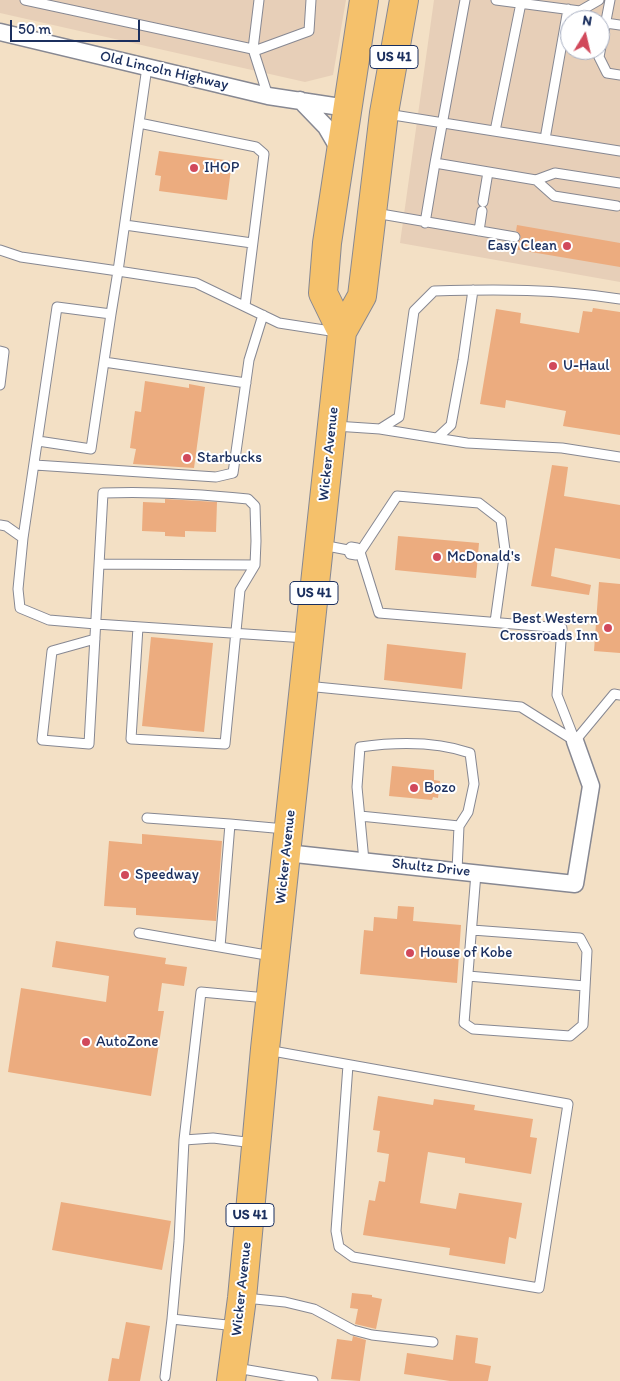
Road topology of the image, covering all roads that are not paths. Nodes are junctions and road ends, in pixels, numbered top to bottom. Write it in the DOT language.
graph roads {
  1 [pos="25,0"];
  2 [pos="259,0"];
  3 [pos="311,0"];
  4 [pos="364,0"];
  5 [pos="404,0"];
  6 [pos="465,0"];
  7 [pos="496,0"];
  8 [pos="599,0"];
  9 [pos="46,2"];
  10 [pos="521,3"];
  11 [pos="568,9"];
  12 [pos="0,32"];
  13 [pos="253,49"];
  14 [pos="600,60"];
  15 [pos="147,67"];
  16 [pos="620,75"];
  17 [pos="268,96"];
  18 [pos="300,100"];
  19 [pos="347,108"];
  20 [pos="384,113"];
  21 [pos="139,123"];
  22 [pos="442,123"];
  23 [pos="495,131"];
  24 [pos="545,139"];
  25 [pos="620,151"];
  26 [pos="341,154"];
  27 [pos="435,163"];
  28 [pos="488,172"];
  29 [pos="536,180"];
  30 [pos="620,183"];
  31 [pos="617,206"];
  32 [pos="372,213"];
  33 [pos="425,223"];
  34 [pos="125,225"];
  35 [pos="479,231"];
  36 [pos="515,237"];
  37 [pos="252,242"];
  38 [pos="0,250"];
  39 [pos="118,271"];
  40 [pos="473,290"];
  41 [pos="620,299"];
  42 [pos="245,306"];
  43 [pos="111,314"];
  44 [pos="263,315"];
  45 [pos="342,332"];
  46 [pos="0,351"];
  47 [pos="104,362"];
  48 [pos="246,384"];
  49 [pos="0,385"];
  50 [pos="332,426"];
  51 [pos="380,429"];
  52 [pos="436,438"];
  53 [pos="38,442"];
  54 [pos="620,457"];
  55 [pos="35,465"];
  56 [pos="0,525"];
  57 [pos="23,538"];
  58 [pos="320,544"];
  59 [pos="360,552"];
  60 [pos="100,564"];
  61 [pos="255,565"];
  62 [pos="495,622"];
  63 [pos="96,624"];
  64 [pos="138,627"];
  65 [pos="235,633"];
  66 [pos="309,638"];
  67 [pos="95,639"];
  68 [pos="304,686"];
  69 [pos="620,695"];
  70 [pos="575,741"];
  71 [pos="360,816"];
  72 [pos="147,818"];
  73 [pos="230,824"];
  74 [pos="459,826"];
  75 [pos="287,841"];
  76 [pos="364,861"];
  77 [pos="457,871"];
  78 [pos="476,873"];
  79 [pos="472,930"];
  80 [pos="139,933"];
  81 [pos="220,947"];
  82 [pos="275,956"];
  83 [pos="468,976"];
  84 [pos="585,986"];
  85 [pos="270,998"];
  86 [pos="265,1049"];
  87 [pos="348,1065"];
  88 [pos="184,1140"];
  89 [pos="256,1143"];
  90 [pos="242,1298"];
  91 [pos="172,1319"];
  92 [pos="238,1326"];
  93 [pos="433,1342"];
  94 [pos="232,1374"];
  95 [pos="164,1377"];
  96 [pos="313,1381"];
  1 -- 9 [label="lane"];
  2 -- 13 [label="lane"];
  3 -- 13 [label="lane"];
  4 -- 19 [label="highway, US 41"];
  5 -- 20 [label="highway, Wicker Avenue / US 41"];
  6 -- 22 [label="lane"];
  7 -- 10 [label="lane"];
  8 -- 11 [label="lane"];
  9 -- 13 [label="lane"];
  10 -- 11 [label="lane"];
  10 -- 23 [label="lane"];
  11 -- 24 [label="lane"];
  12 -- 15 [label="street, Old Lincoln Highway"];
  13 -- 17 [label="lane"];
  14 -- 16 [label="lane"];
  15 -- 17 [label="street, Old Lincoln Highway"];
  15 -- 21 [label="lane"];
  17 -- 18 [label="street, Old Lincoln Highway"];
  18 -- 19 [label="street, Old Lincoln Highway"];
  18 -- 26 [label="street"];
  19 -- 26 [label="highway, US 41"];
  19 -- 32 [label="highway"];
  20 -- 22 [label="lane"];
  20 -- 32 [label="highway, Wicker Avenue / US 41"];
  21 -- 34 [label="lane"];
  21 -- 37 [label="lane"];
  22 -- 23 [label="lane"];
  22 -- 27 [label="lane"];
  23 -- 24 [label="lane"];
  24 -- 25 [label="lane"];
  26 -- 45 [label="highway, US 41"];
  27 -- 28 [label="lane"];
  27 -- 33 [label="lane"];
  28 -- 29 [label="lane"];
  28 -- 35 [label="lane"];
  29 -- 30 [label="lane"];
  29 -- 31 [label="lane"];
  32 -- 33 [label="lane"];
  32 -- 45 [label="highway, Wicker Avenue / US 41"];
  33 -- 35 [label="lane"];
  34 -- 37 [label="lane"];
  34 -- 39 [label="lane"];
  35 -- 36 [label="lane"];
  37 -- 42 [label="lane"];
  38 -- 39 [label="lane"];
  39 -- 42 [label="lane"];
  39 -- 43 [label="lane"];
  40 -- 41 [label="lane"];
  40 -- 51 [label="lane"];
  40 -- 52 [label="lane"];
  42 -- 44 [label="lane"];
  43 -- 47 [label="lane"];
  43 -- 53 [label="lane"];
  44 -- 45 [label="lane"];
  44 -- 48 [label="lane"];
  45 -- 50 [label="highway, Wicker Avenue / US 41"];
  46 -- 49 [label="lane"];
  47 -- 48 [label="lane"];
  47 -- 53 [label="lane"];
  48 -- 55 [label="lane"];
  50 -- 51 [label="lane"];
  50 -- 58 [label="highway, Wicker Avenue / US 41"];
  51 -- 52 [label="lane"];
  52 -- 54 [label="lane"];
  53 -- 55 [label="lane"];
  55 -- 57 [label="lane"];
  56 -- 57 [label="lane"];
  57 -- 63 [label="lane"];
  58 -- 59 [label="lane"];
  58 -- 66 [label="highway, Wicker Avenue / US 41"];
  59 -- 62 [label="lane"];
  59 -- 62 [label="lane"];
  60 -- 61 [label="lane"];
  60 -- 61 [label="lane"];
  60 -- 63 [label="lane"];
  61 -- 65 [label="lane"];
  62 -- 70 [label="lane"];
  63 -- 64 [label="lane"];
  63 -- 67 [label="lane"];
  64 -- 65 [label="lane"];
  64 -- 65 [label="lane"];
  65 -- 66 [label="lane"];
  66 -- 68 [label="highway, Wicker Avenue / US 41"];
  67 -- 67 [label="lane"];
  68 -- 70 [label="lane"];
  68 -- 75 [label="highway, Wicker Avenue / US 41"];
  69 -- 70 [label="lane"];
  70 -- 78 [label="street, Shultz Drive"];
  71 -- 74 [label="lane"];
  71 -- 74 [label="lane"];
  71 -- 76 [label="lane"];
  72 -- 73 [label="lane"];
  73 -- 75 [label="lane"];
  73 -- 81 [label="lane"];
  74 -- 77 [label="lane"];
  75 -- 76 [label="street, Shultz Drive"];
  75 -- 82 [label="highway, Wicker Avenue / US 41"];
  76 -- 77 [label="street, Shultz Drive"];
  77 -- 78 [label="street, Shultz Drive"];
  78 -- 79 [label="lane"];
  79 -- 83 [label="lane"];
  79 -- 84 [label="lane"];
  80 -- 81 [label="lane"];
  81 -- 82 [label="lane"];
  82 -- 85 [label="highway, Wicker Avenue / US 41"];
  83 -- 84 [label="lane"];
  83 -- 84 [label="lane"];
  85 -- 86 [label="highway, Wicker Avenue / US 41"];
  85 -- 88 [label="lane"];
  86 -- 87 [label="lane"];
  86 -- 89 [label="highway, Wicker Avenue / US 41"];
  87 -- 87 [label="lane"];
  88 -- 89 [label="lane"];
  88 -- 91 [label="lane"];
  89 -- 90 [label="highway, Wicker Avenue / US 41"];
  90 -- 92 [label="highway, Wicker Avenue / US 41"];
  90 -- 93 [label="lane"];
  91 -- 92 [label="lane"];
  91 -- 95 [label="lane"];
  92 -- 94 [label="highway, Wicker Avenue / US 41"];
  94 -- 96 [label="lane"];
}
